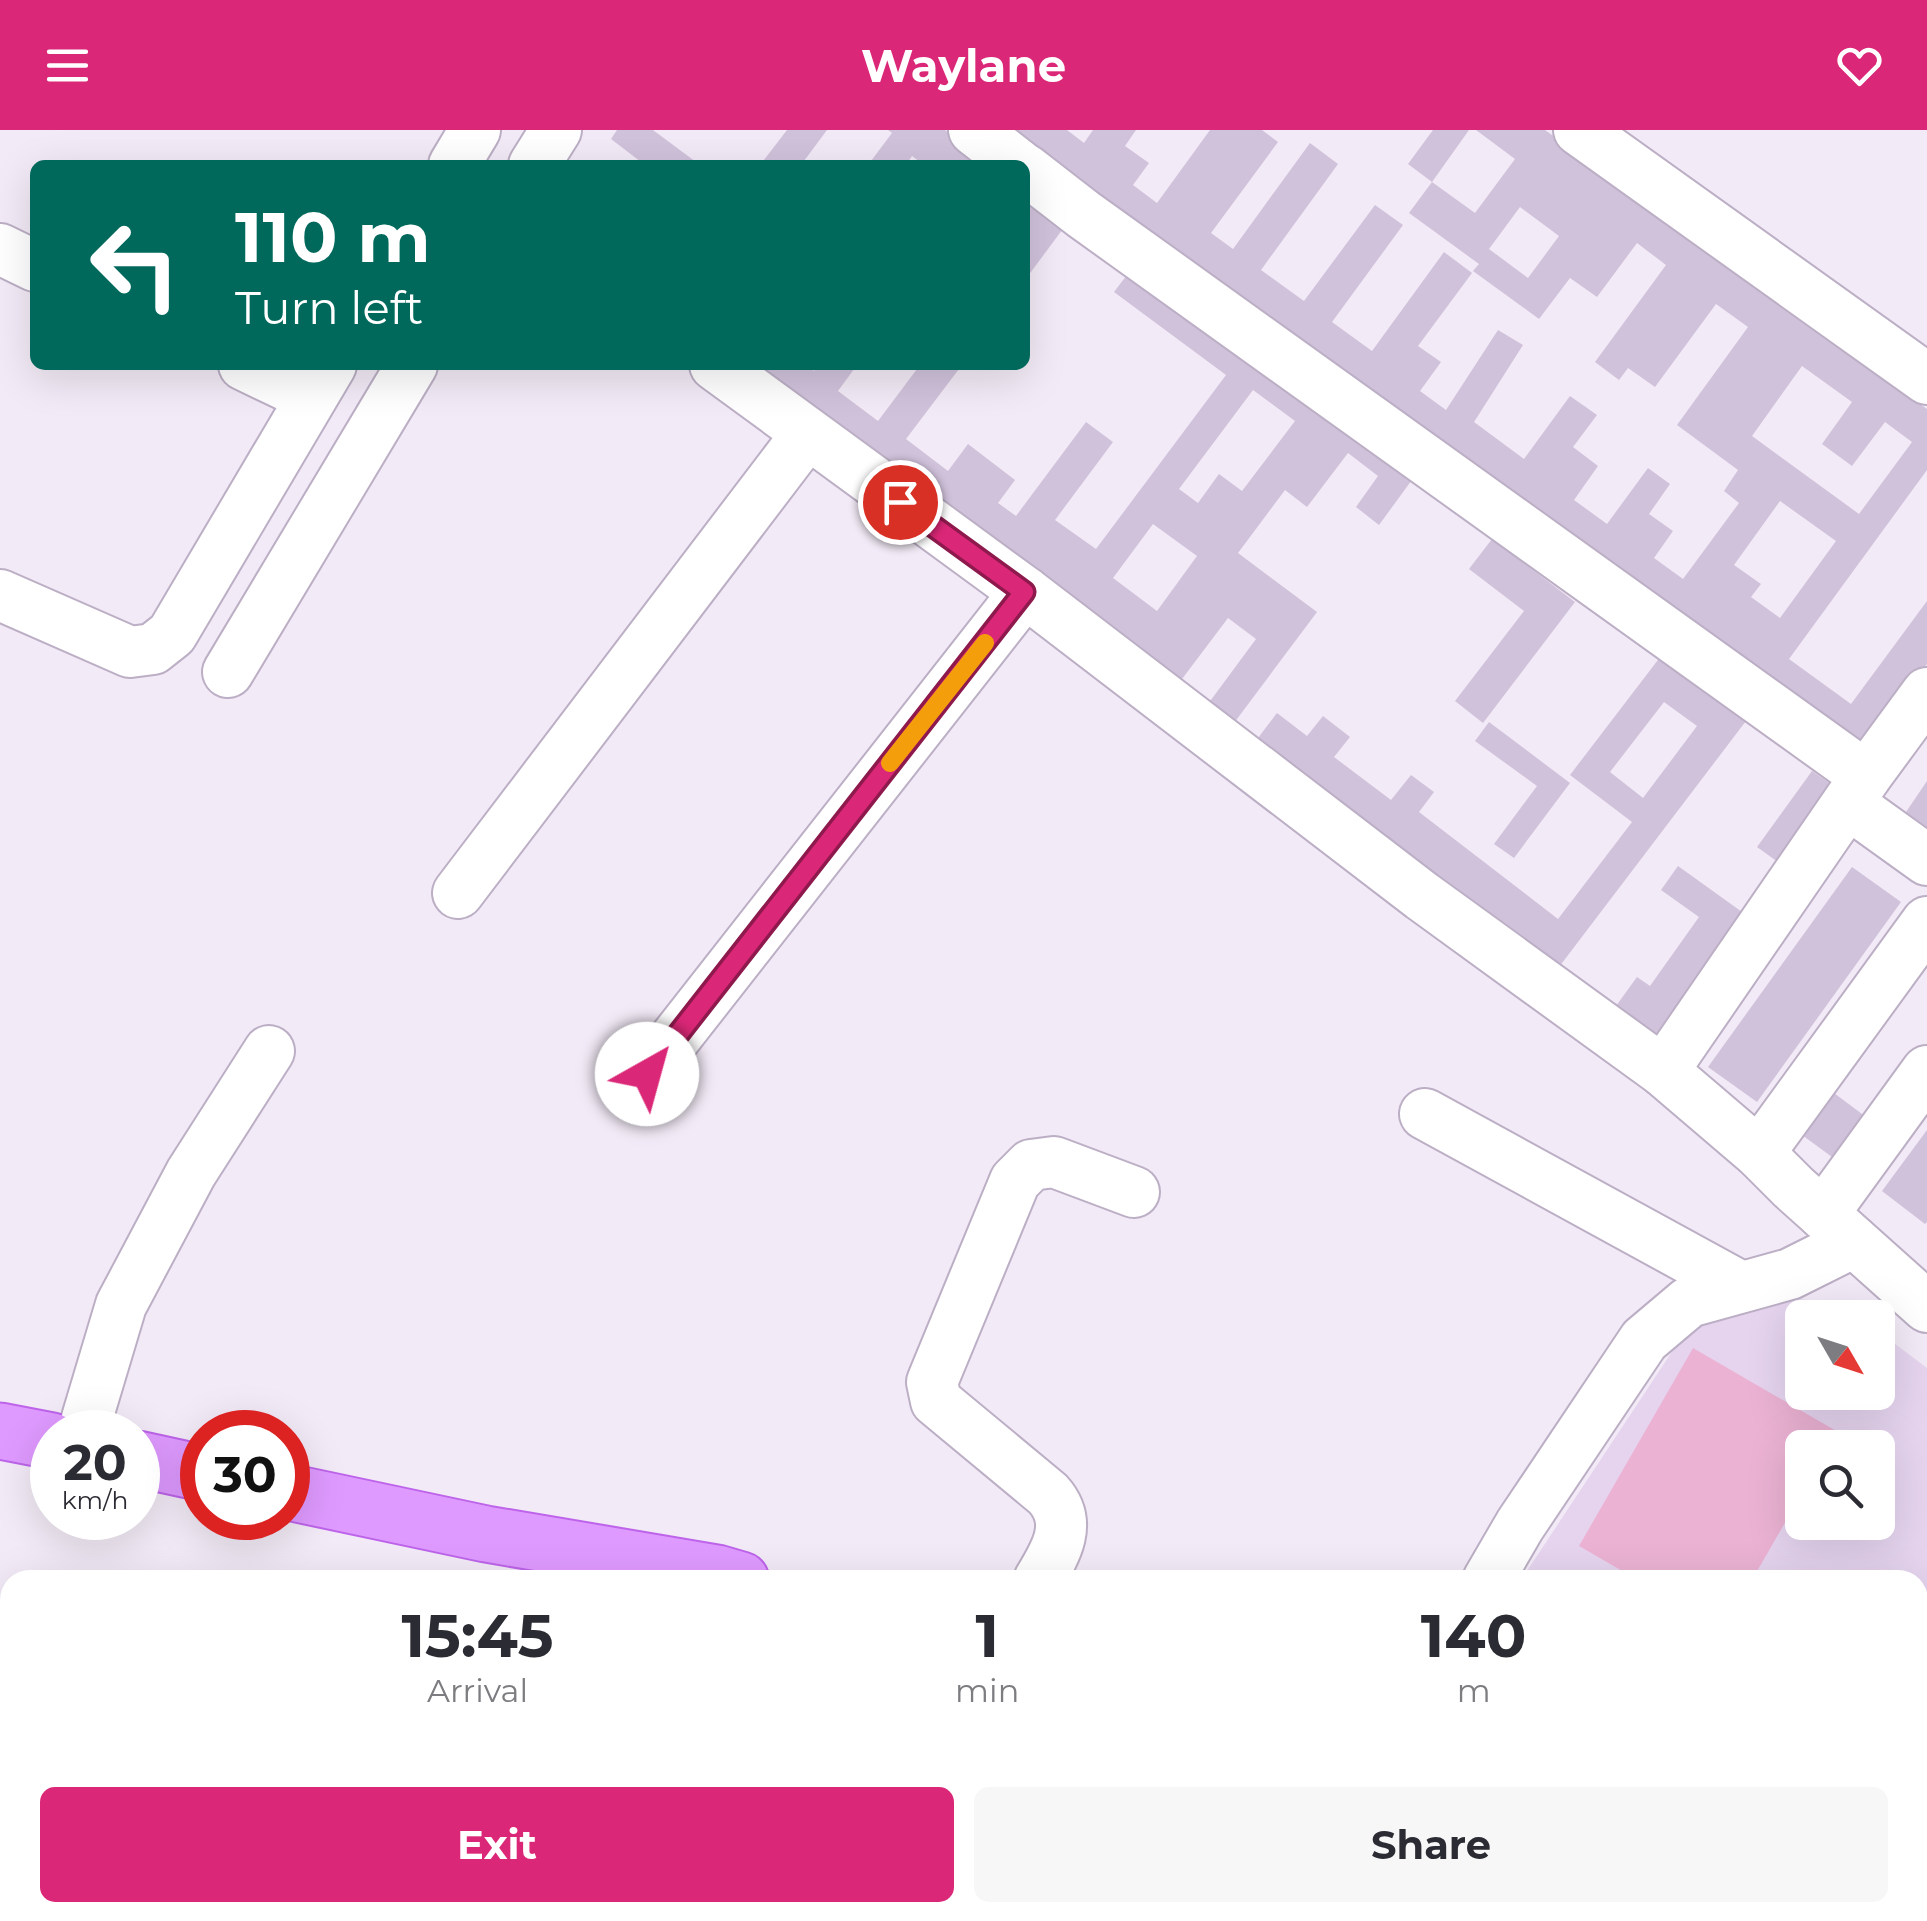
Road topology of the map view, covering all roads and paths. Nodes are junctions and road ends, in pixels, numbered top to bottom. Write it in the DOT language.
graph roads {
  1 [pos="475,130"];
  2 [pos="556,130"];
  3 [pos="974,130"];
  4 [pos="1579,130"];
  5 [pos="457,160"];
  6 [pos="537,160"];
  7 [pos="1013,160"];
  8 [pos="1030,173"];
  9 [pos="0,249"];
  10 [pos="30,264"];
  11 [pos="268,370"];
  12 [pos="409,370"];
  13 [pos="722,370"];
  14 [pos="1927,379"];
  15 [pos="321,381"];
  16 [pos="807,434"];
  17 [pos="1024,592"];
  18 [pos="0,595"];
  19 [pos="228,672"];
  20 [pos="1926,697"];
  21 [pos="1857,790"];
  22 [pos="1927,860"];
  23 [pos="458,894"];
  24 [pos="1927,922"];
  25 [pos="269,1051"];
  26 [pos="1663,1071"];
  27 [pos="1927,1071"];
  28 [pos="647,1074"];
  29 [pos="1425,1114"];
  30 [pos="1759,1153"];
  31 [pos="1134,1192"];
  32 [pos="1838,1228"];
  33 [pos="1742,1287"];
  34 [pos="1924,1300"];
  35 [pos="90,1410"];
  36 [pos="0,1431"];
  37 [pos="30,1437"];
  38 [pos="310,1497"];
  39 [pos="699,1570"];
  40 [pos="1045,1570"];
  41 [pos="1494,1570"];
  1 -- 5 [label="street"];
  2 -- 6 [label="street"];
  3 -- 7 [label="street"];
  4 -- 14 [label="street"];
  8 -- 21 [label="street"];
  9 -- 10 [label="street"];
  11 -- 15 [label="street"];
  12 -- 19 [label="street"];
  13 -- 16 [label="street"];
  15 -- 18 [label="street"];
  16 -- 17 [label="street"];
  16 -- 23 [label="street"];
  17 -- 26 [label="street"];
  17 -- 28 [label="street"];
  20 -- 21 [label="street"];
  21 -- 22 [label="street"];
  21 -- 26 [label="street"];
  24 -- 30 [label="street"];
  25 -- 35 [label="street"];
  26 -- 30 [label="street"];
  27 -- 32 [label="street"];
  29 -- 33 [label="street"];
  30 -- 32 [label="street"];
  31 -- 40 [label="street"];
  32 -- 33 [label="street"];
  32 -- 34 [label="street"];
  33 -- 41 [label="street"];
  36 -- 37 [label="main road"];
  38 -- 39 [label="main road"];
}
